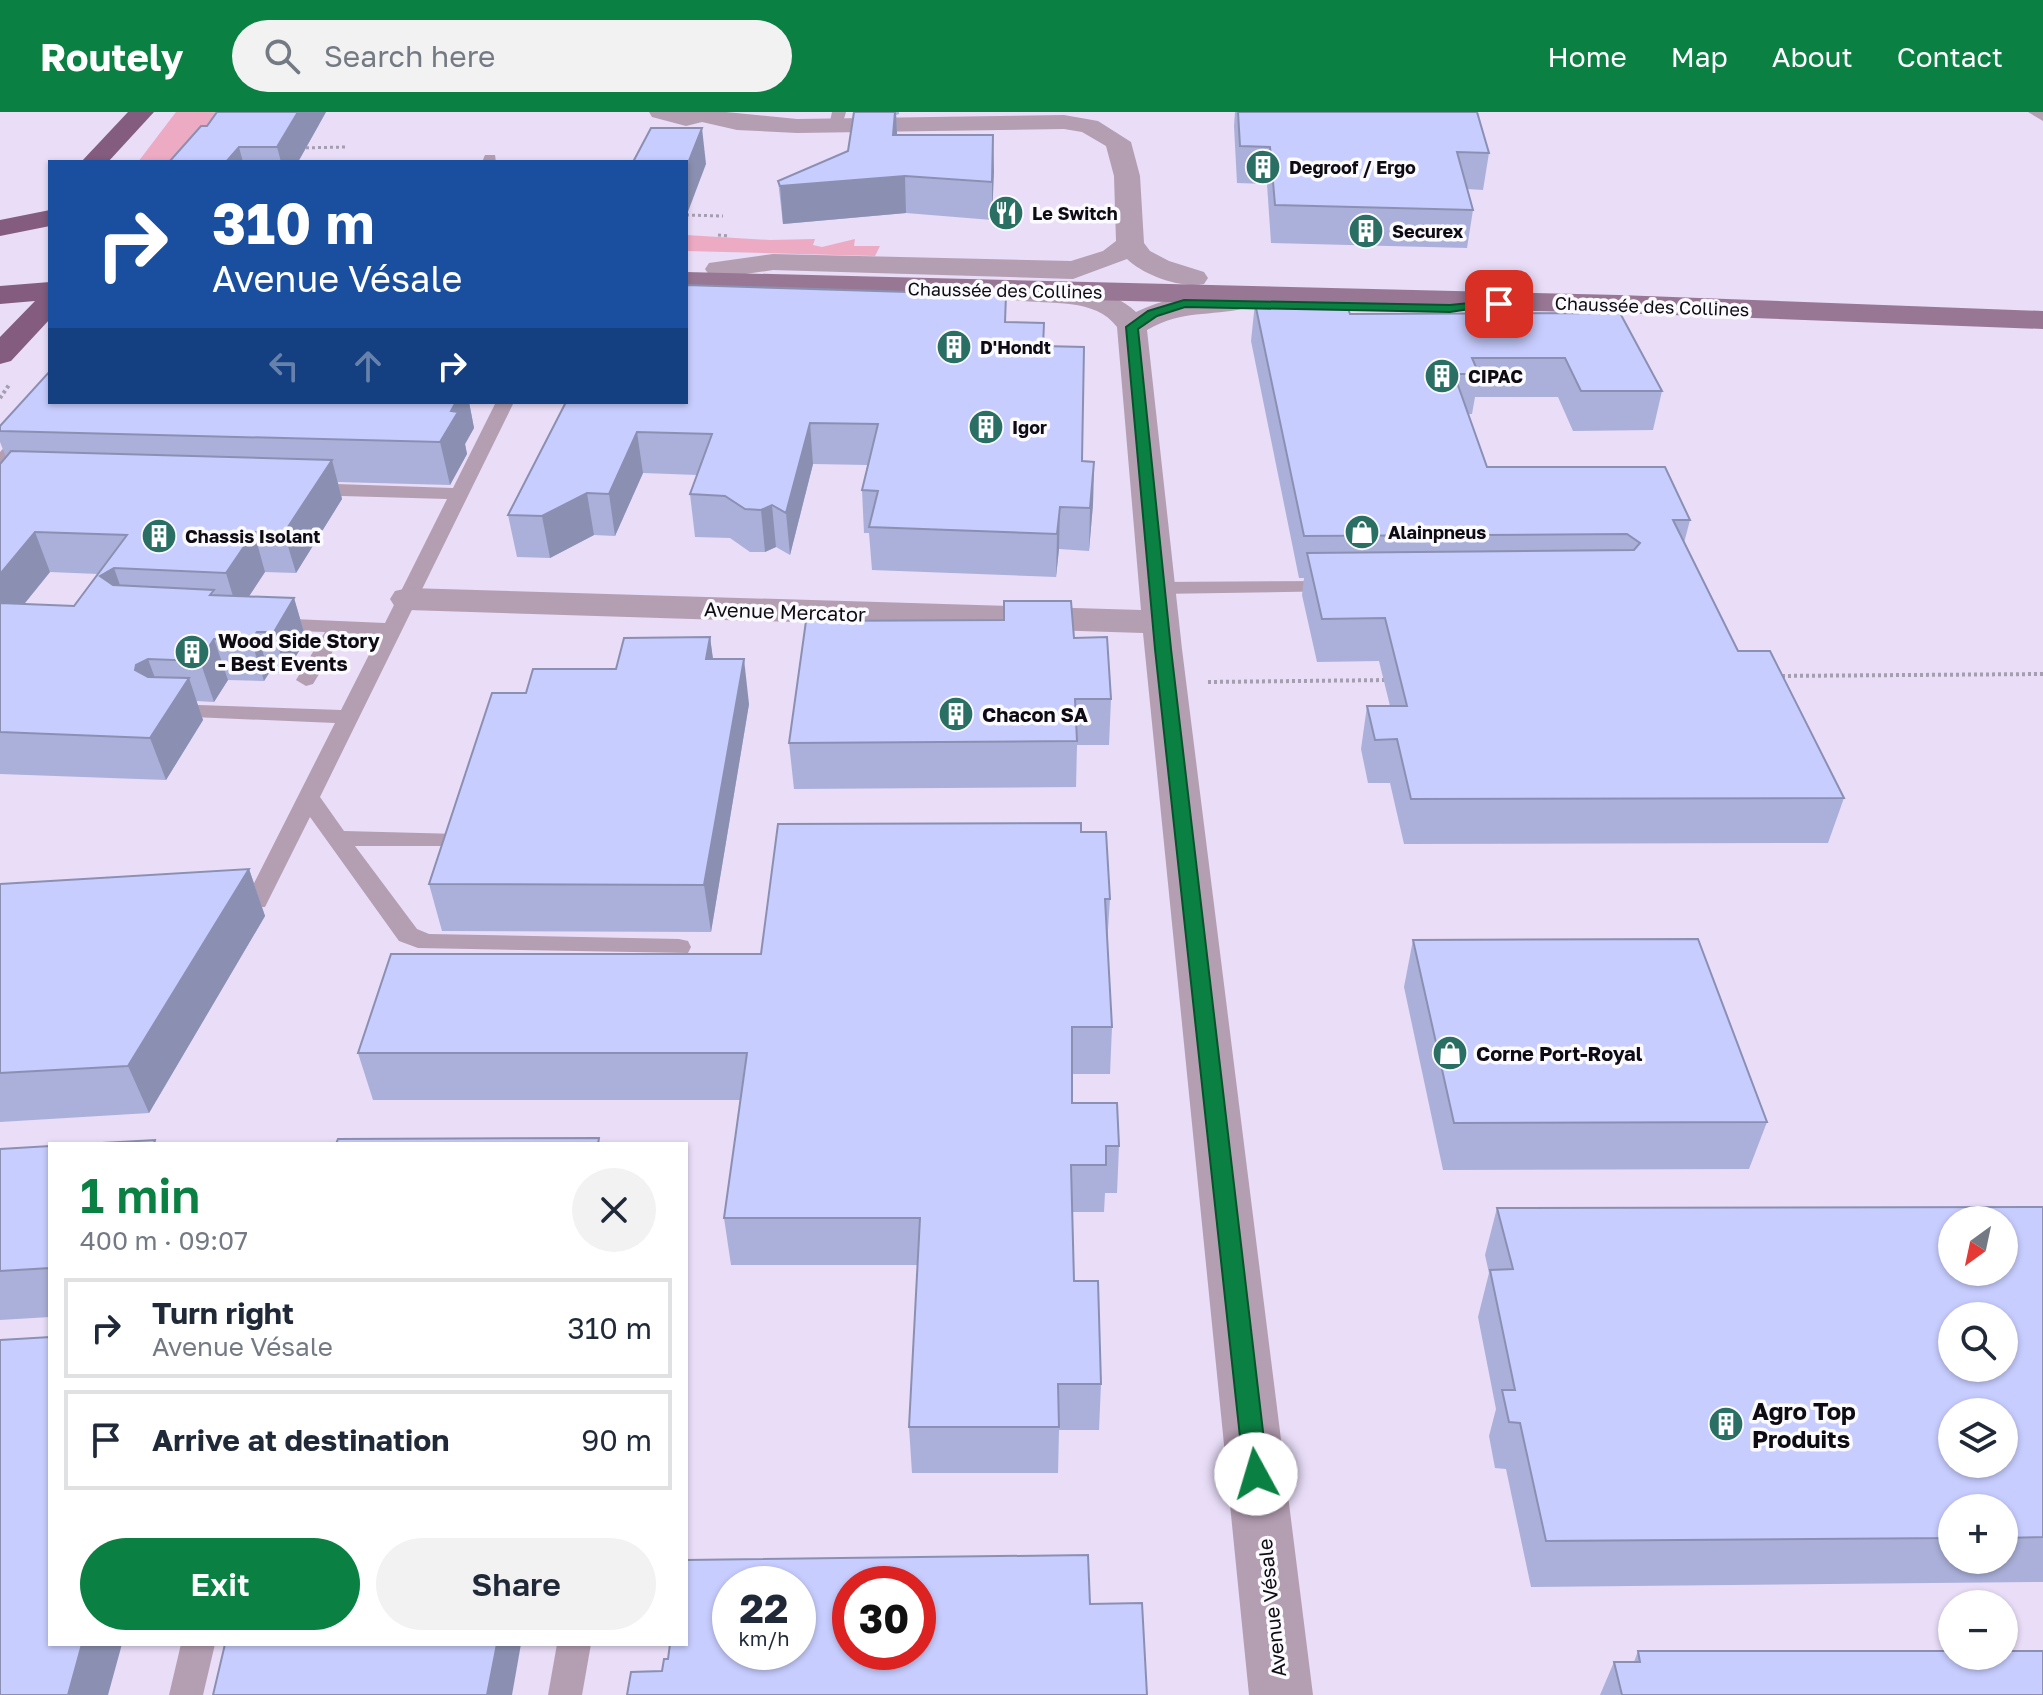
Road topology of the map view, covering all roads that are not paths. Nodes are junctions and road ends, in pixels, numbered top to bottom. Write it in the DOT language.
graph roads {
  1 [pos="142,112"];
  2 [pos="149,112"];
  3 [pos="687,117"];
  4 [pos="837,119"];
  5 [pos="96,160"];
  6 [pos="121,160"];
  7 [pos="48,205"];
  8 [pos="25,223"];
  9 [pos="1130,244"];
  10 [pos="688,268"];
  11 [pos="719,269"];
  12 [pos="1194,278"];
  13 [pos="688,281"];
  14 [pos="48,291"];
  15 [pos="998,291"];
  16 [pos="0,295"];
  17 [pos="1523,302"];
  18 [pos="2043,303"];
  19 [pos="48,304"];
  20 [pos="2043,320"];
  21 [pos="1132,327"];
  22 [pos="0,355"];
  23 [pos="50,404"];
  24 [pos="504,404"];
  25 [pos="0,463"];
  26 [pos="286,489"];
  27 [pos="460,494"];
  28 [pos="1363,586"];
  29 [pos="1159,605"];
  30 [pos="401,614"];
  31 [pos="248,623"];
  32 [pos="338,627"];
  33 [pos="306,680"];
  34 [pos="163,709"];
  35 [pos="351,717"];
  36 [pos="310,800"];
  37 [pos="337,838"];
  38 [pos="451,839"];
  39 [pos="257,901"];
  40 [pos="679,947"];
  41 [pos="198,1646"];
  42 [pos="574,1646"];
  43 [pos="186,1695"];
  44 [pos="565,1695"];
  45 [pos="1281,1695"];
  1 -- 5 [label="main road"];
  2 -- 6 [label="main road"];
  3 -- 4 [label="street"];
  4 -- 9 [label="street"];
  7 -- 8 [label="main road"];
  9 -- 11 [label="street"];
  9 -- 12 [label="street"];
  10 -- 11 [label="main road, Chaussée des Collines"];
  11 -- 12 [label="main road, Chaussée des Collines"];
  12 -- 18 [label="main road, Chaussée des Collines"];
  13 -- 15 [label="main road, Chaussée des Collines"];
  14 -- 16 [label="main road"];
  15 -- 17 [label="main road, Chaussée des Collines"];
  15 -- 21 [label="street"];
  17 -- 20 [label="main road, Chaussée des Collines"];
  17 -- 21 [label="street"];
  19 -- 22 [label="main road"];
  21 -- 29 [label="street, Avenue Vésale"];
  23 -- 25 [label="lane"];
  24 -- 27 [label="lane"];
  26 -- 27 [label="lane"];
  27 -- 30 [label="lane"];
  28 -- 29 [label="lane"];
  29 -- 30 [label="street, Avenue Mercator"];
  29 -- 45 [label="street, Avenue Vésale"];
  30 -- 32 [label="lane"];
  30 -- 35 [label="lane"];
  31 -- 32 [label="lane"];
  32 -- 33 [label="lane"];
  34 -- 35 [label="lane"];
  35 -- 36 [label="lane"];
  36 -- 37 [label="lane"];
  36 -- 39 [label="lane"];
  37 -- 38 [label="lane"];
  37 -- 40 [label="lane"];
  41 -- 43 [label="lane"];
  42 -- 44 [label="lane"];
}
